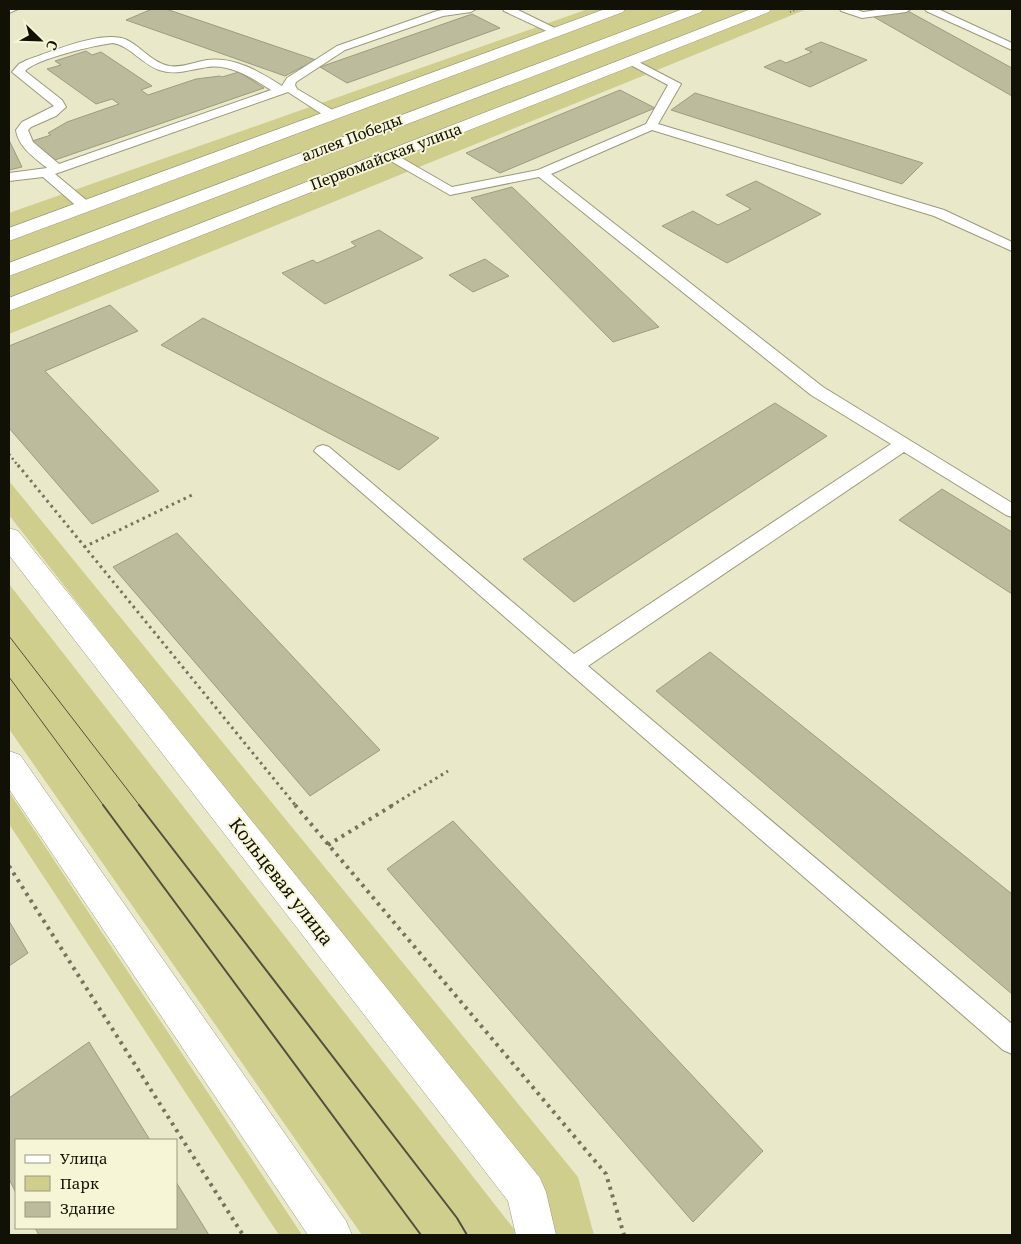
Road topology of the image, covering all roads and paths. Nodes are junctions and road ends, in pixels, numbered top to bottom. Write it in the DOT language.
graph roads {
  1 [pos="13,9"];
  2 [pos="471,9"];
  3 [pos="508,9"];
  4 [pos="618,9"];
  5 [pos="696,9"];
  6 [pos="764,9"];
  7 [pos="845,9"];
  8 [pos="906,9"];
  9 [pos="930,9"];
  10 [pos="9,10"];
  11 [pos="439,11"];
  12 [pos="556,32"];
  13 [pos="1012,47"];
  14 [pos="631,61"];
  15 [pos="286,89"];
  16 [pos="332,115"];
  17 [pos="651,126"];
  18 [pos="388,156"];
  19 [pos="51,171"];
  20 [pos="542,173"];
  21 [pos="9,177"];
  22 [pos="86,207"];
  23 [pos="9,235"];
  24 [pos="1012,247"];
  25 [pos="9,270"];
  26 [pos="9,305"];
  27 [pos="904,444"];
  28 [pos="323,452"];
  29 [pos="9,454"];
  30 [pos="192,495"];
  31 [pos="1012,511"];
  32 [pos="9,537"];
  33 [pos="84,546"];
  34 [pos="574,666"];
  35 [pos="9,764"];
  36 [pos="448,771"];
  37 [pos="328,845"];
  38 [pos="9,866"];
  39 [pos="1012,1040"];
  40 [pos="243,1235"];
  41 [pos="332,1235"];
  42 [pos="536,1235"];
  43 [pos="624,1235"];
  1 -- 10 [label="lane"];
  2 -- 11 [label="lane"];
  3 -- 12 [label="lane"];
  4 -- 12 [label="street"];
  5 -- 25 [label="street, аллея Победы"];
  6 -- 14 [label="street, Первомайская улица"];
  7 -- 8 [label="lane"];
  9 -- 13 [label="lane"];
  11 -- 15 [label="lane"];
  12 -- 16 [label="street"];
  14 -- 17 [label="lane"];
  14 -- 18 [label="street, Первомайская улица"];
  15 -- 16 [label="lane"];
  15 -- 19 [label="lane"];
  15 -- 19 [label="lane"];
  16 -- 22 [label="street"];
  17 -- 20 [label="lane"];
  17 -- 24 [label="lane"];
  18 -- 20 [label="lane"];
  18 -- 26 [label="street, Первомайская улица"];
  19 -- 21 [label="lane"];
  19 -- 22 [label="lane"];
  20 -- 27 [label="lane"];
  22 -- 23 [label="street"];
  27 -- 31 [label="lane"];
  27 -- 34 [label="lane"];
  28 -- 34 [label="lane"];
  29 -- 33 [label="path"];
  30 -- 33 [label="path"];
  32 -- 42 [label="street, Кольцевая улица"];
  33 -- 37 [label="path"];
  34 -- 39 [label="lane"];
  35 -- 41 [label="street"];
  36 -- 37 [label="path"];
  37 -- 43 [label="path"];
  38 -- 40 [label="path"];
}
